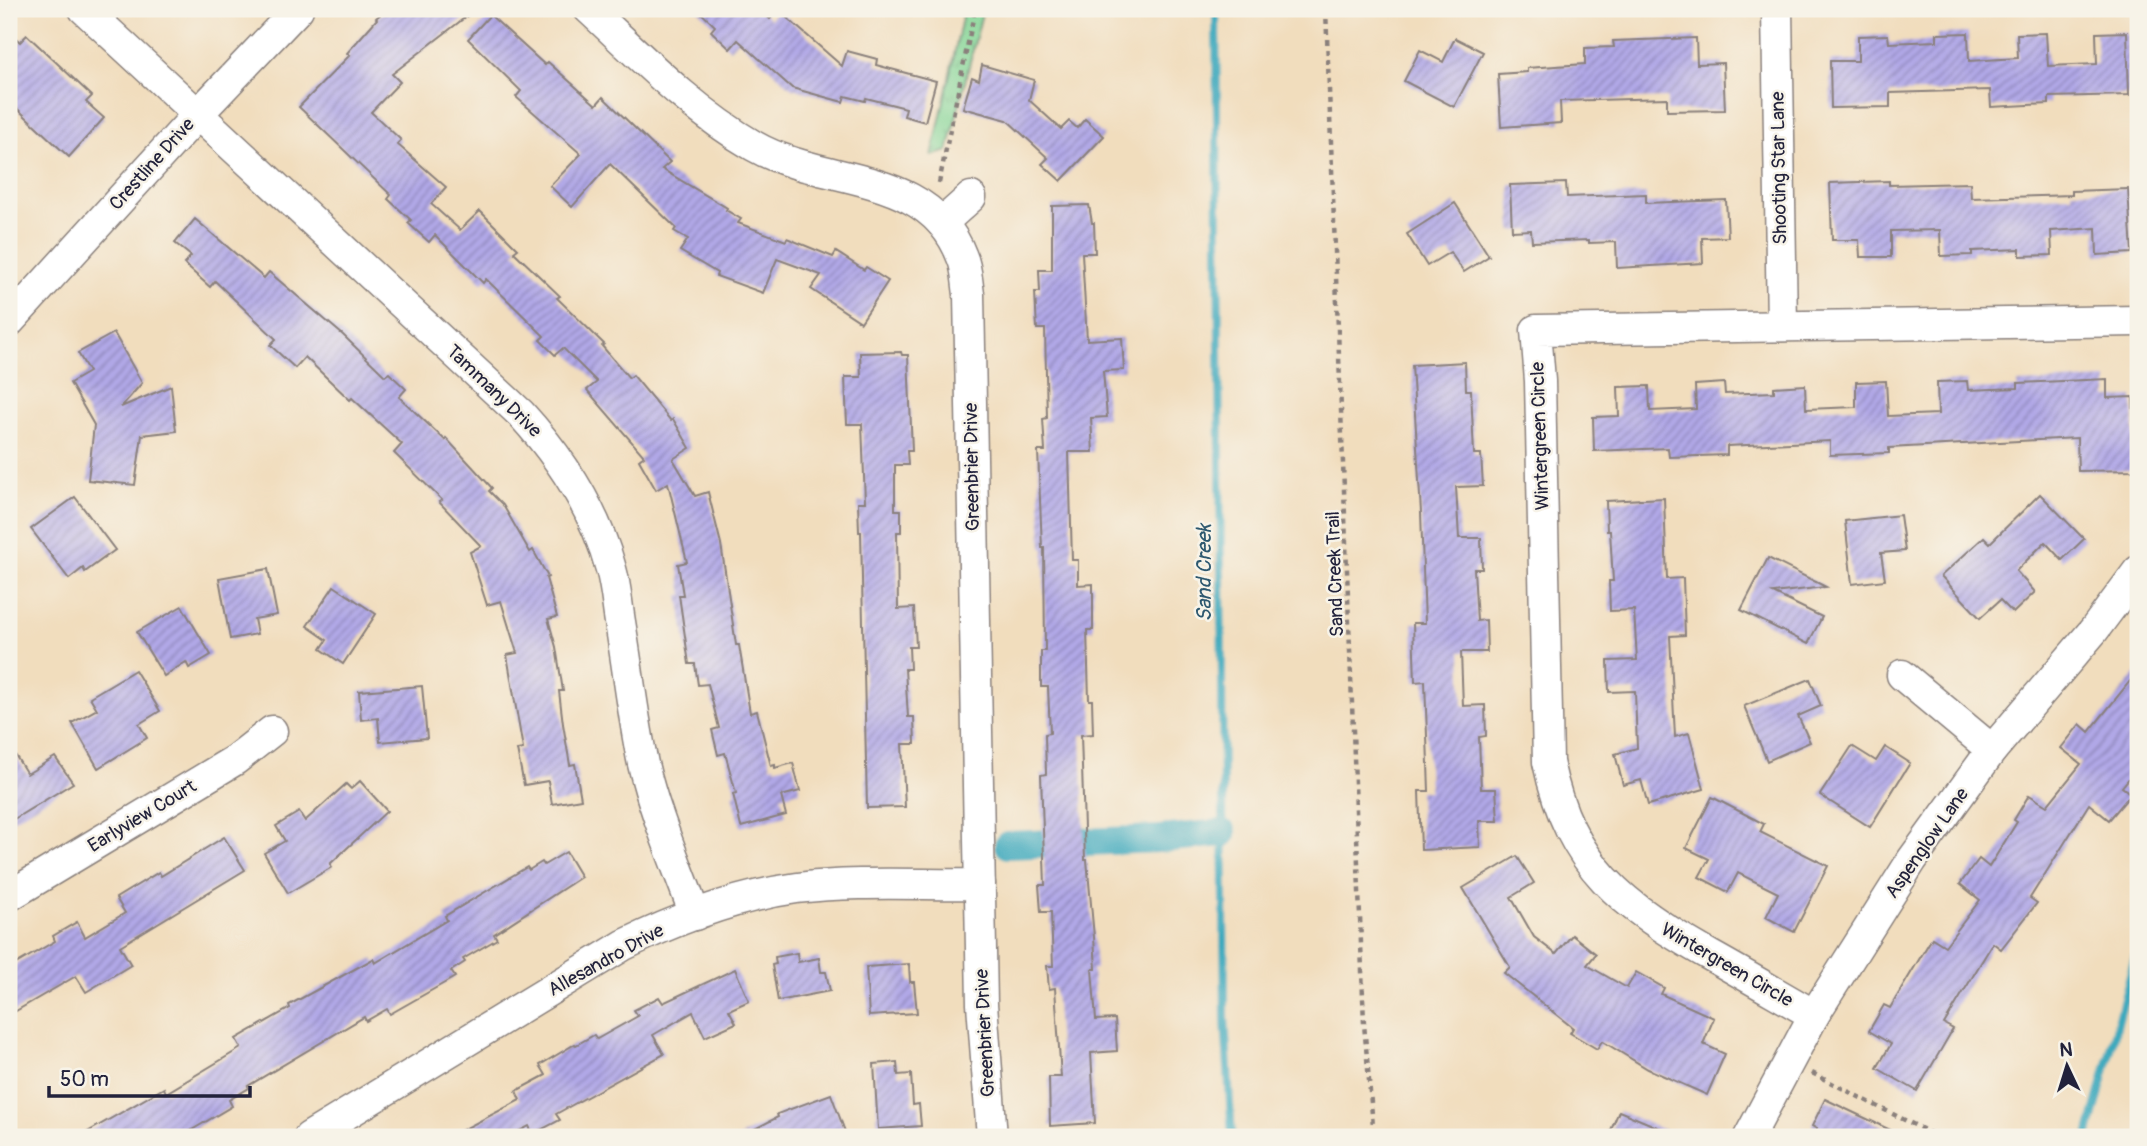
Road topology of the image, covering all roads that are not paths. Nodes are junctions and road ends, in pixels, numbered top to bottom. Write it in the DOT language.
graph roads {
  1 [pos="84,9"];
  2 [pos="298,9"];
  3 [pos="589,9"];
  4 [pos="1777,9"];
  5 [pos="198,114"];
  6 [pos="971,197"];
  7 [pos="937,218"];
  8 [pos="9,321"];
  9 [pos="2138,321"];
  10 [pos="1782,326"];
  11 [pos="2138,571"];
  12 [pos="1902,675"];
  13 [pos="272,731"];
  14 [pos="1992,750"];
  15 [pos="980,884"];
  16 [pos="9,896"];
  17 [pos="695,915"];
  18 [pos="1814,1015"];
  19 [pos="309,1137"];
  20 [pos="992,1137"];
  21 [pos="1749,1137"];
  1 -- 5 [label="street, Tammany Drive"];
  2 -- 5 [label="street, Crestline Drive"];
  3 -- 7 [label="street, Greenbrier Drive"];
  4 -- 10 [label="street, Shooting Star Lane"];
  5 -- 8 [label="street, Crestline Drive"];
  5 -- 17 [label="street, Tammany Drive"];
  6 -- 7 [label="street"];
  7 -- 15 [label="street, Greenbrier Drive"];
  9 -- 10 [label="street, Wintergreen Circle"];
  10 -- 18 [label="street, Wintergreen Circle"];
  11 -- 14 [label="street, Aspenglow Lane"];
  12 -- 14 [label="street"];
  13 -- 16 [label="street, Earlyview Court"];
  14 -- 18 [label="street, Aspenglow Lane"];
  15 -- 17 [label="street, Allesandro Drive"];
  15 -- 20 [label="street, Greenbrier Drive"];
  17 -- 19 [label="street, Allesandro Drive"];
  18 -- 21 [label="street, Aspenglow Lane"];
}
